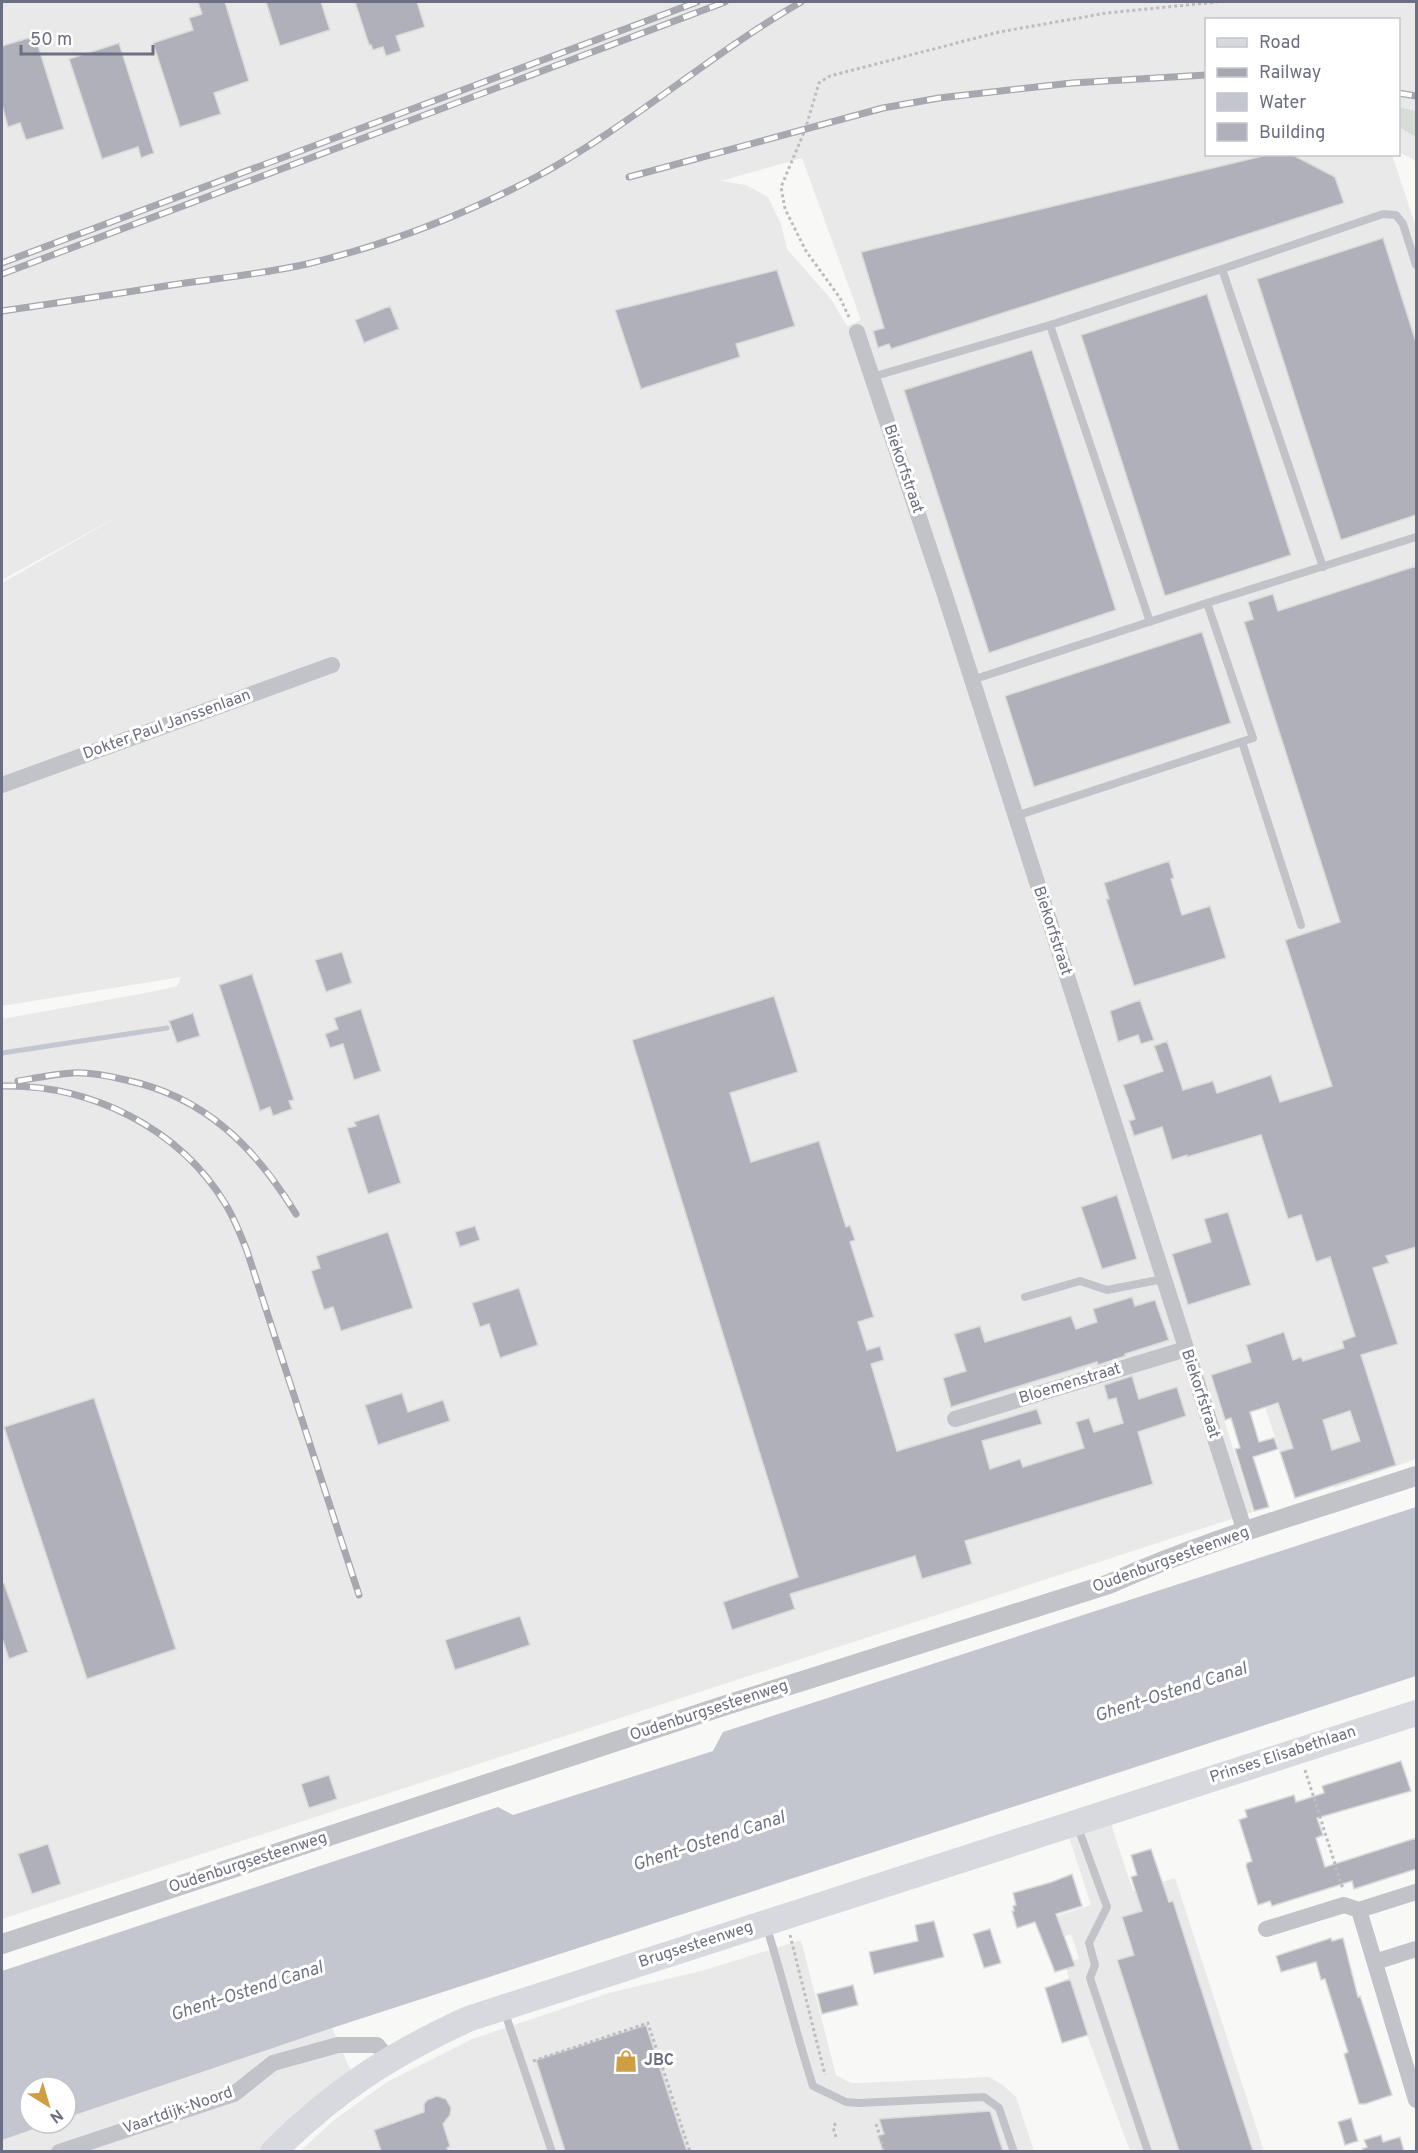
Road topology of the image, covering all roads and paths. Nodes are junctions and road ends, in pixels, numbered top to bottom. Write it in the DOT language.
graph roads {
  1 [pos="1217,2"];
  2 [pos="1416,265"];
  3 [pos="1222,269"];
  4 [pos="1050,325"];
  5 [pos="857,332"];
  6 [pos="872,377"];
  7 [pos="1416,537"];
  8 [pos="1323,567"];
  9 [pos="1207,603"];
  10 [pos="1150,622"];
  11 [pos="332,665"];
  12 [pos="972,680"];
  13 [pos="1242,742"];
  14 [pos="2,785"];
  15 [pos="1016,816"];
  16 [pos="1301,925"];
  17 [pos="1163,1279"];
  18 [pos="1025,1297"];
  19 [pos="1186,1349"];
  20 [pos="955,1419"];
  21 [pos="1416,1476"];
  22 [pos="1245,1532"];
  23 [pos="1416,1713"];
  24 [pos="1299,1750"];
  25 [pos="1150,1798"];
  26 [pos="1076,1822"];
  27 [pos="1416,1892"];
  28 [pos="1353,1908"];
  29 [pos="775,1920"];
  30 [pos="1266,1929"];
  31 [pos="2,1944"];
  32 [pos="1416,1949"];
  33 [pos="1375,1962"];
  34 [pos="503,2007"];
  35 [pos="389,2059"];
  36 [pos="522,2064"];
  37 [pos="826,2079"];
  38 [pos="1416,2100"];
  39 [pos="836,2123"];
  40 [pos="876,2124"];
  41 [pos="836,2137"];
  42 [pos="59,2151"];
  43 [pos="273,2151"];
  44 [pos="552,2151"];
  45 [pos="690,2151"];
  46 [pos="885,2151"];
  47 [pos="1014,2151"];
  48 [pos="1148,2151"];
  1 -- 5 [label="path"];
  2 -- 3 [label="lane"];
  3 -- 4 [label="lane"];
  3 -- 8 [label="lane"];
  4 -- 6 [label="lane"];
  4 -- 10 [label="lane"];
  5 -- 6 [label="street, Biekorfstraat"];
  6 -- 12 [label="street, Biekorfstraat"];
  7 -- 8 [label="lane"];
  8 -- 9 [label="lane"];
  9 -- 10 [label="lane"];
  9 -- 13 [label="lane"];
  10 -- 12 [label="lane"];
  11 -- 14 [label="street, Dokter Paul Janssenlaan"];
  12 -- 15 [label="street, Biekorfstraat"];
  13 -- 15 [label="lane"];
  13 -- 16 [label="lane"];
  15 -- 17 [label="street, Biekorfstraat"];
  17 -- 18 [label="lane"];
  17 -- 19 [label="street, Biekorfstraat"];
  19 -- 20 [label="street, Bloemenstraat"];
  19 -- 22 [label="street, Biekorfstraat"];
  21 -- 22 [label="street, Oudenburgsesteenweg"];
  22 -- 31 [label="street, Oudenburgsesteenweg"];
  23 -- 24 [label="main road, Prinses Elisabethlaan"];
  24 -- 25 [label="main road, Prinses Elisabethlaan"];
  24 -- 28 [label="path"];
  25 -- 26 [label="main road, Brugsesteenweg"];
  26 -- 29 [label="main road, Brugsesteenweg"];
  26 -- 48 [label="lane"];
  27 -- 28 [label="street"];
  28 -- 30 [label="street"];
  28 -- 33 [label="street"];
  29 -- 34 [label="main road, Brugsesteenweg"];
  29 -- 37 [label="path"];
  29 -- 47 [label="lane"];
  32 -- 33 [label="street"];
  33 -- 38 [label="street"];
  34 -- 35 [label="main road, Brugsesteenweg"];
  34 -- 36 [label="lane"];
  35 -- 42 [label="street, Vaartdijk-Noord"];
  35 -- 43 [label="main road, Brugsesteenweg"];
  36 -- 44 [label="lane"];
  36 -- 45 [label="path"];
  39 -- 41 [label="path"];
  40 -- 46 [label="path"];
}
